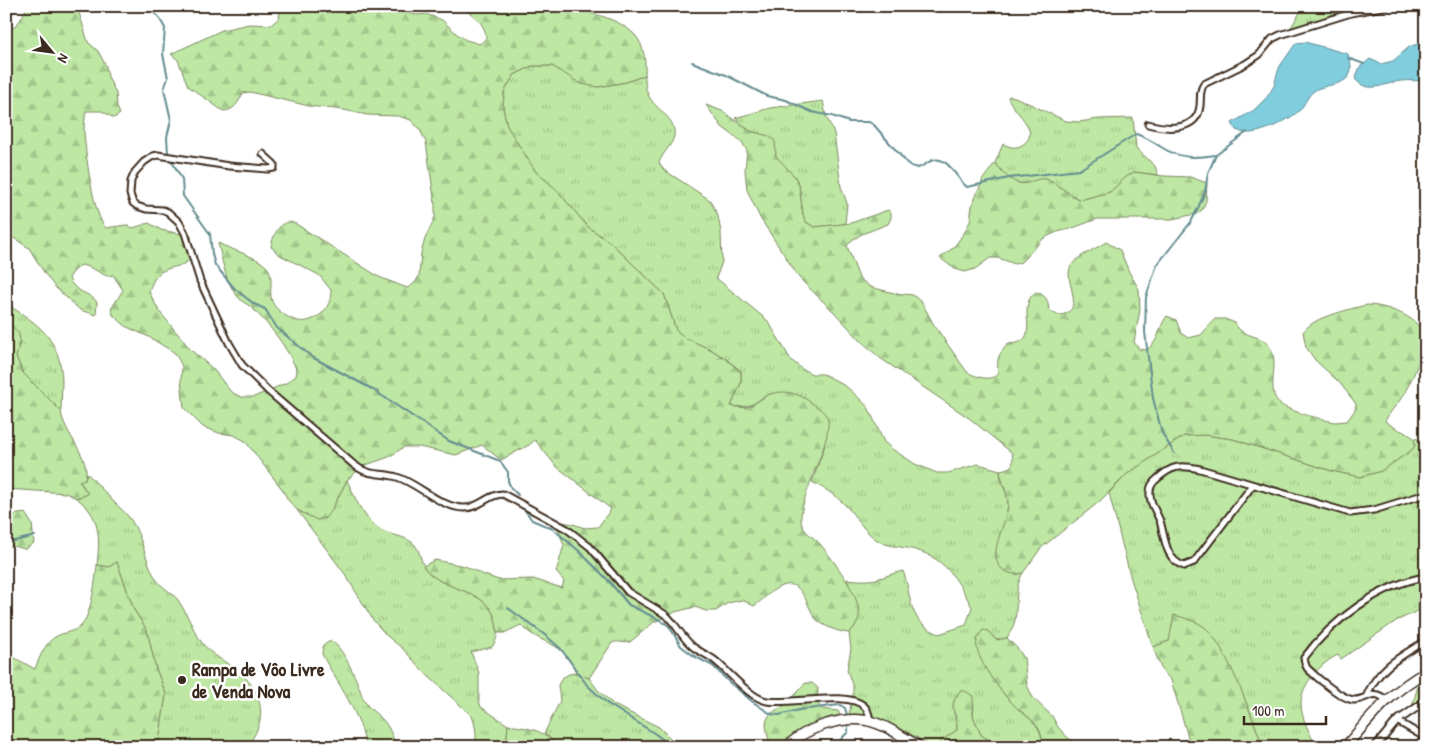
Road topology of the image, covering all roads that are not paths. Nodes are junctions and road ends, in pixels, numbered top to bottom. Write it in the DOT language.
graph roads {
  1 [pos="1387,6"];
  2 [pos="1148,124"];
  3 [pos="263,154"];
  4 [pos="1252,486"];
  5 [pos="1426,494"];
  6 [pos="1426,577"];
  7 [pos="1424,642"];
  8 [pos="1426,672"];
  9 [pos="1366,697"];
  10 [pos="1386,700"];
  11 [pos="1426,701"];
  12 [pos="870,721"];
  13 [pos="1397,722"];
  14 [pos="1426,738"];
  15 [pos="1376,746"];
  16 [pos="787,747"];
  17 [pos="920,747"];
  18 [pos="1345,747"];
  1 -- 2 [label="street"];
  3 -- 12 [label="street"];
  4 -- 4 [label="street"];
  4 -- 5 [label="street"];
  6 -- 9 [label="street"];
  7 -- 9 [label="street"];
  8 -- 10 [label="highway"];
  9 -- 10 [label="street"];
  10 -- 18 [label="highway"];
  11 -- 13 [label="street"];
  12 -- 16 [label="highway"];
  12 -- 17 [label="highway"];
  13 -- 14 [label="street"];
  13 -- 15 [label="street"];
}
